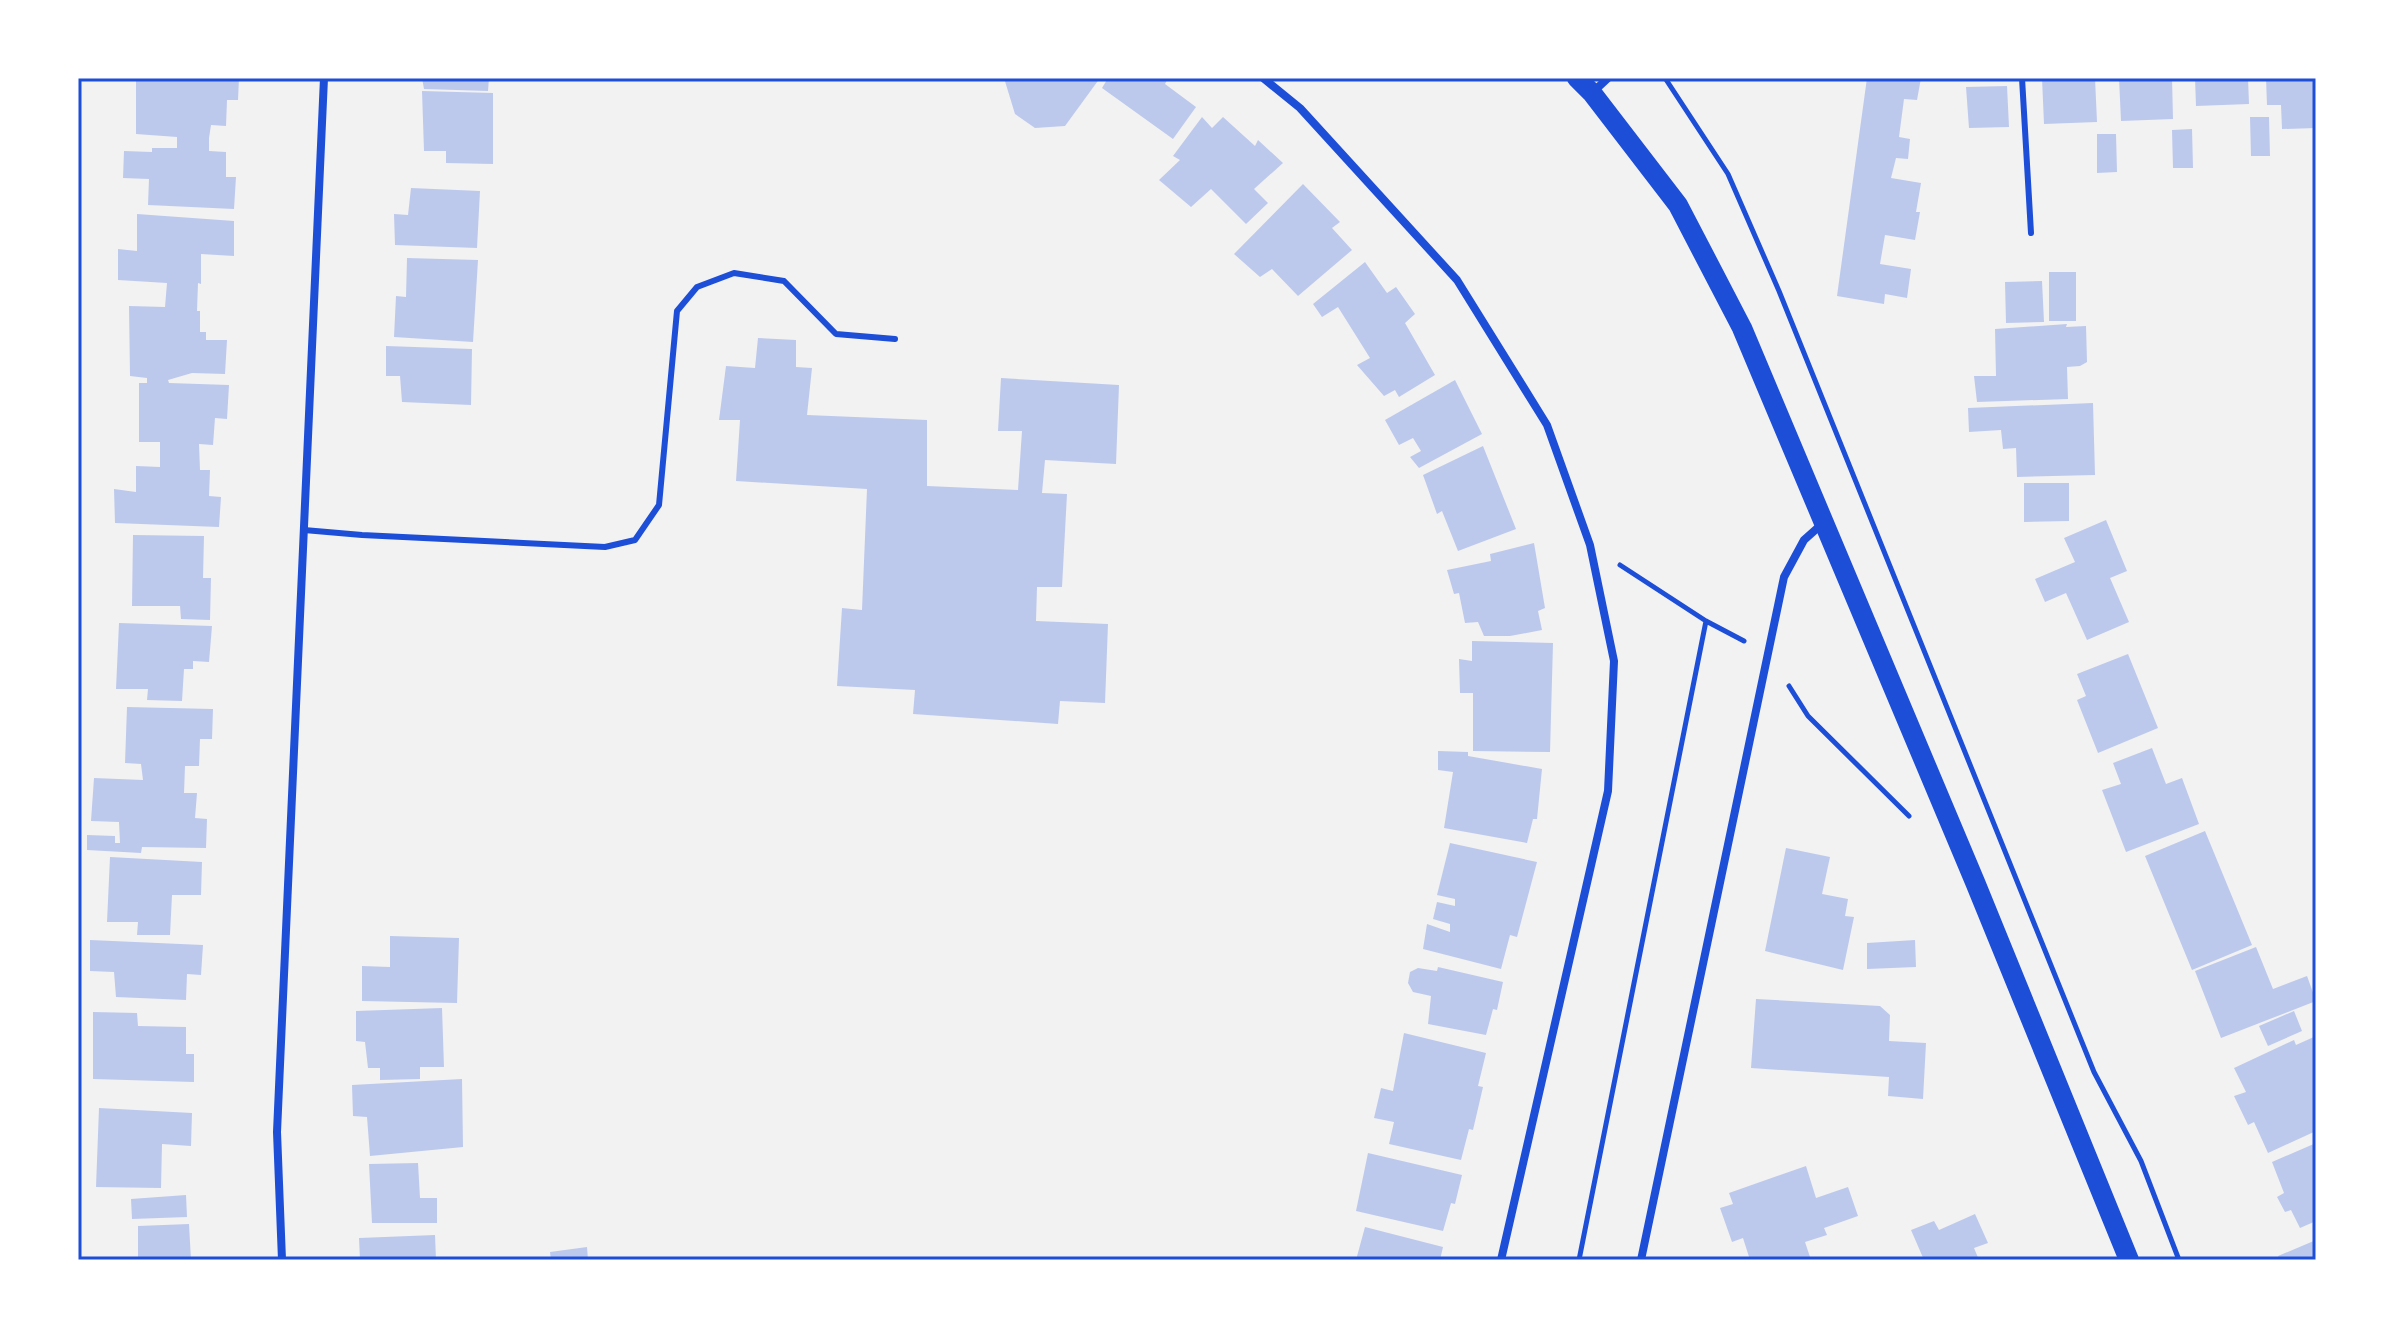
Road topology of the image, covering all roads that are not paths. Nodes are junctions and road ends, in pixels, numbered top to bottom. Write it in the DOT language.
graph roads {
  1 [pos="324,78"];
  2 [pos="1263,78"];
  3 [pos="1608,78"];
  4 [pos="2022,78"];
  5 [pos="1585,85"];
  6 [pos="2031,233"];
  7 [pos="895,339"];
  8 [pos="1825,521"];
  9 [pos="304,530"];
  10 [pos="282,1260"];
  11 [pos="1501,1260"];
  12 [pos="1641,1260"];
  13 [pos="2129,1260"];
  1 -- 9 [label="street"];
  2 -- 11 [label="street"];
  3 -- 5 [label="street"];
  4 -- 6 [label="lane"];
  5 -- 8 [label="main road"];
  7 -- 9 [label="lane"];
  8 -- 12 [label="street"];
  8 -- 13 [label="main road"];
  9 -- 10 [label="street"];
}
